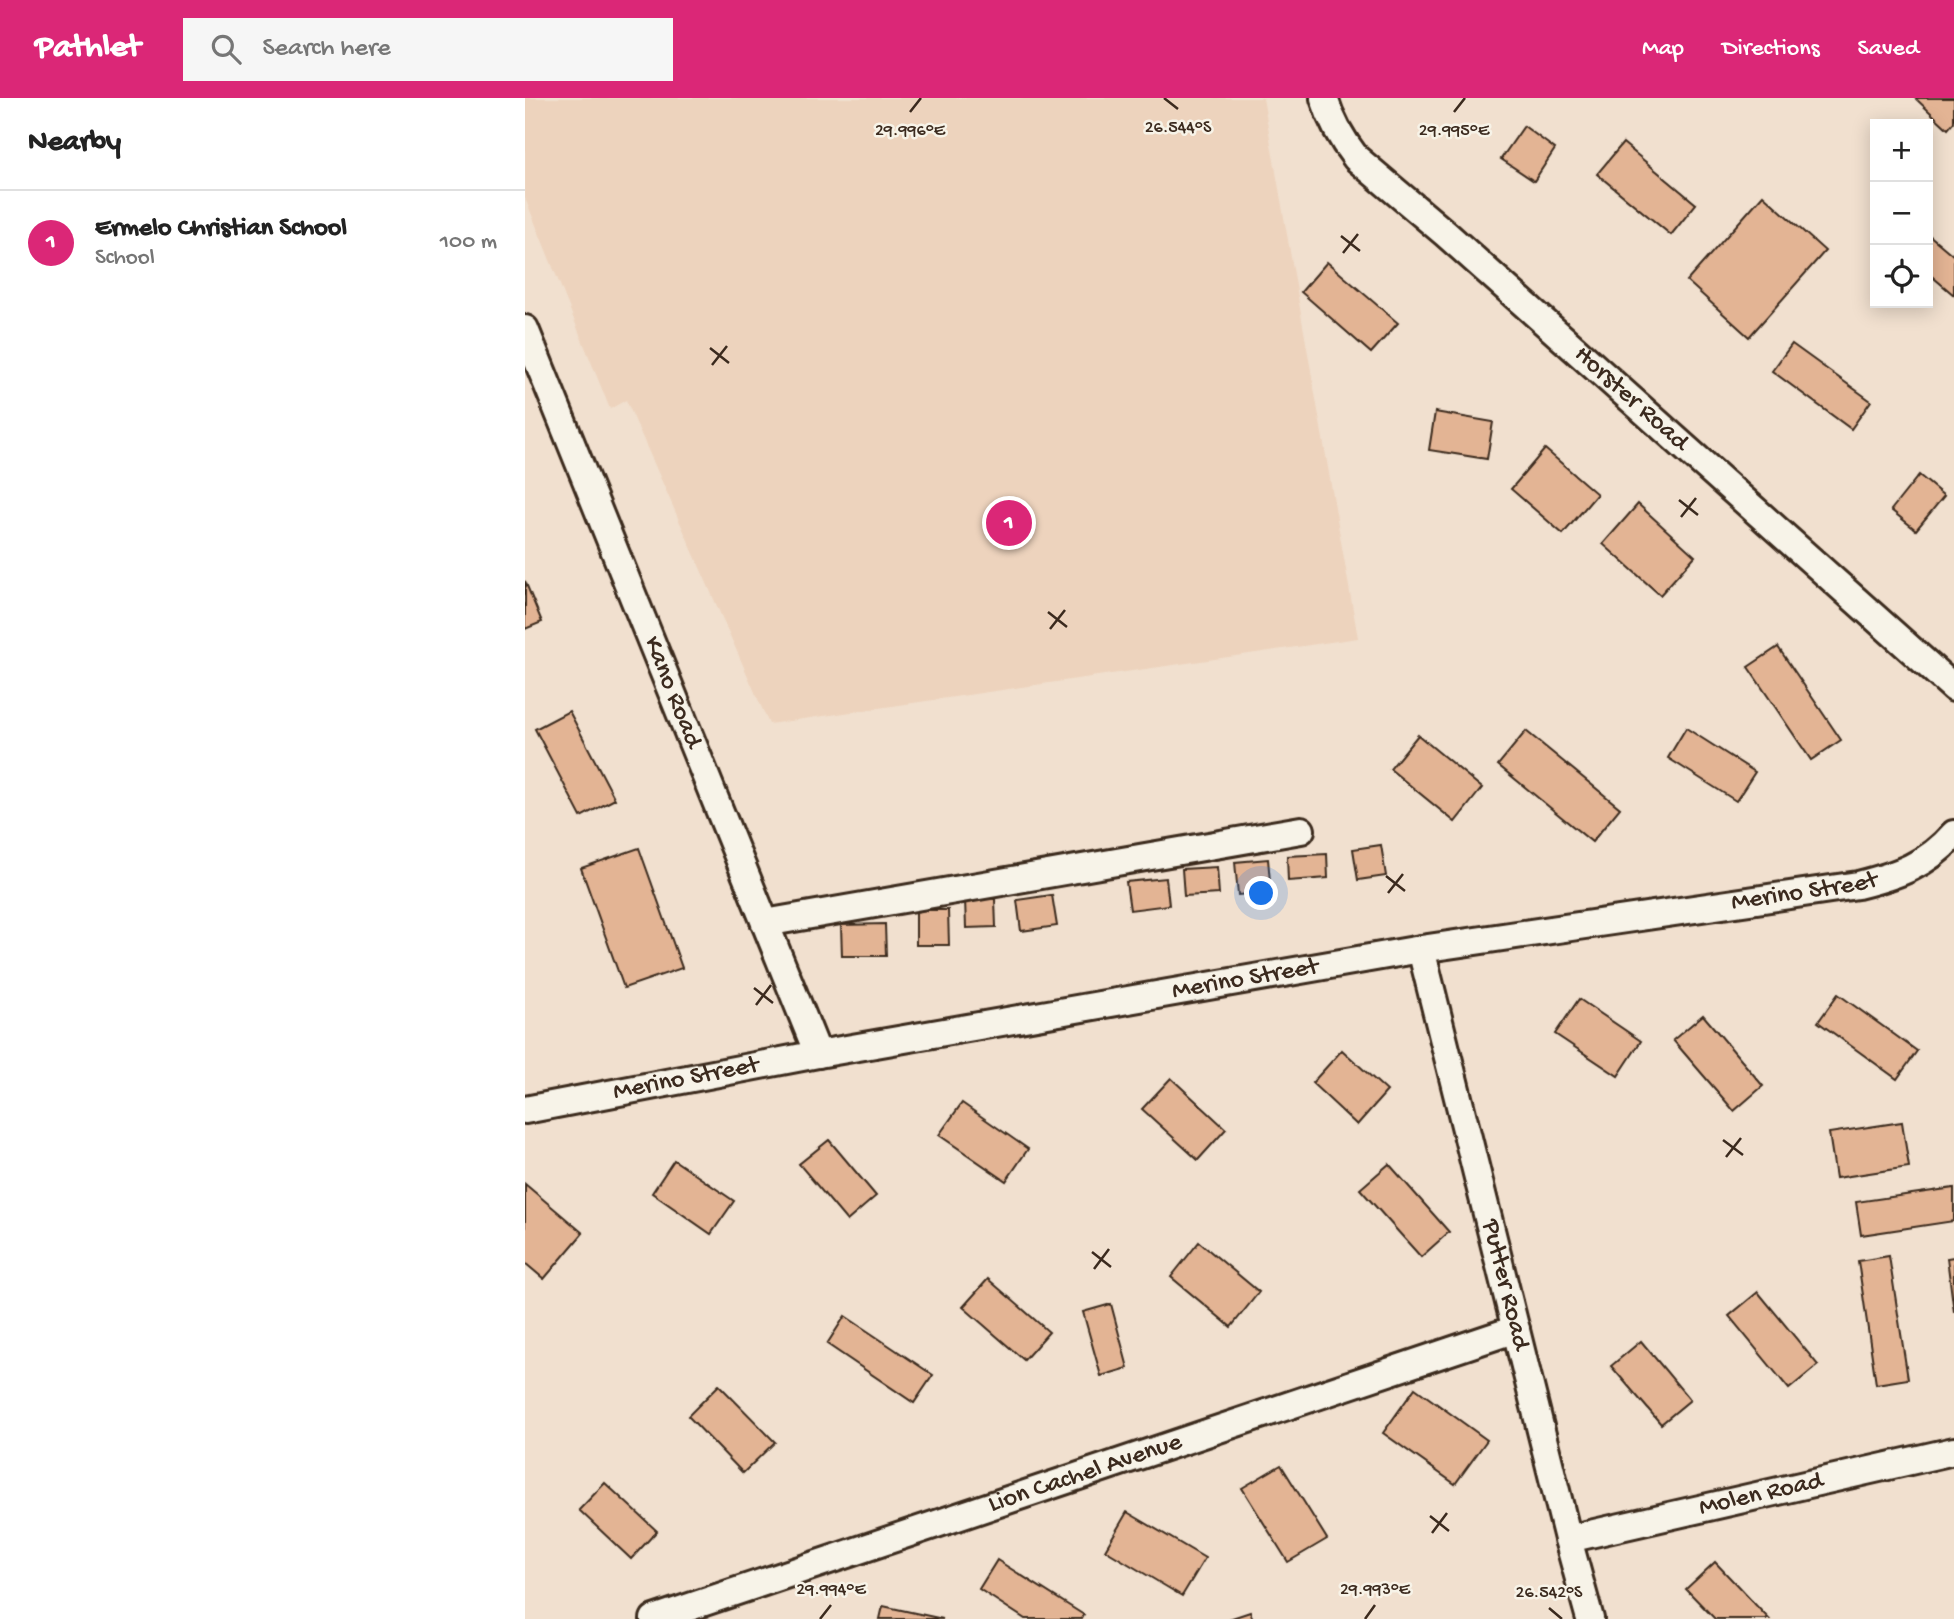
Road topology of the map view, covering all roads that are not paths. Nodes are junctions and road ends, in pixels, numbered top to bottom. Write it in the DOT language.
graph roads {
  1 [pos="1324,98"];
  2 [pos="525,329"];
  3 [pos="1954,688"];
  4 [pos="1301,830"];
  5 [pos="1954,834"];
  6 [pos="765,923"];
  7 [pos="1422,949"];
  8 [pos="818,1054"];
  9 [pos="525,1110"];
  10 [pos="1516,1329"];
  11 [pos="1954,1451"];
  12 [pos="1567,1539"];
  13 [pos="654,1619"];
  14 [pos="1590,1619"];
  1 -- 3 [label="street, Horster Road"];
  2 -- 6 [label="street, Kano Road"];
  4 -- 6 [label="street"];
  5 -- 7 [label="street, Merino Street"];
  6 -- 8 [label="street, Kano Road"];
  7 -- 8 [label="street, Merino Street"];
  7 -- 10 [label="street, Putter Road"];
  8 -- 9 [label="street, Merino Street"];
  10 -- 12 [label="street, Putter Road"];
  10 -- 13 [label="street, Lion Cachel Avenue"];
  11 -- 12 [label="street, Molen Road"];
  12 -- 14 [label="street, Putter Road"];
}
